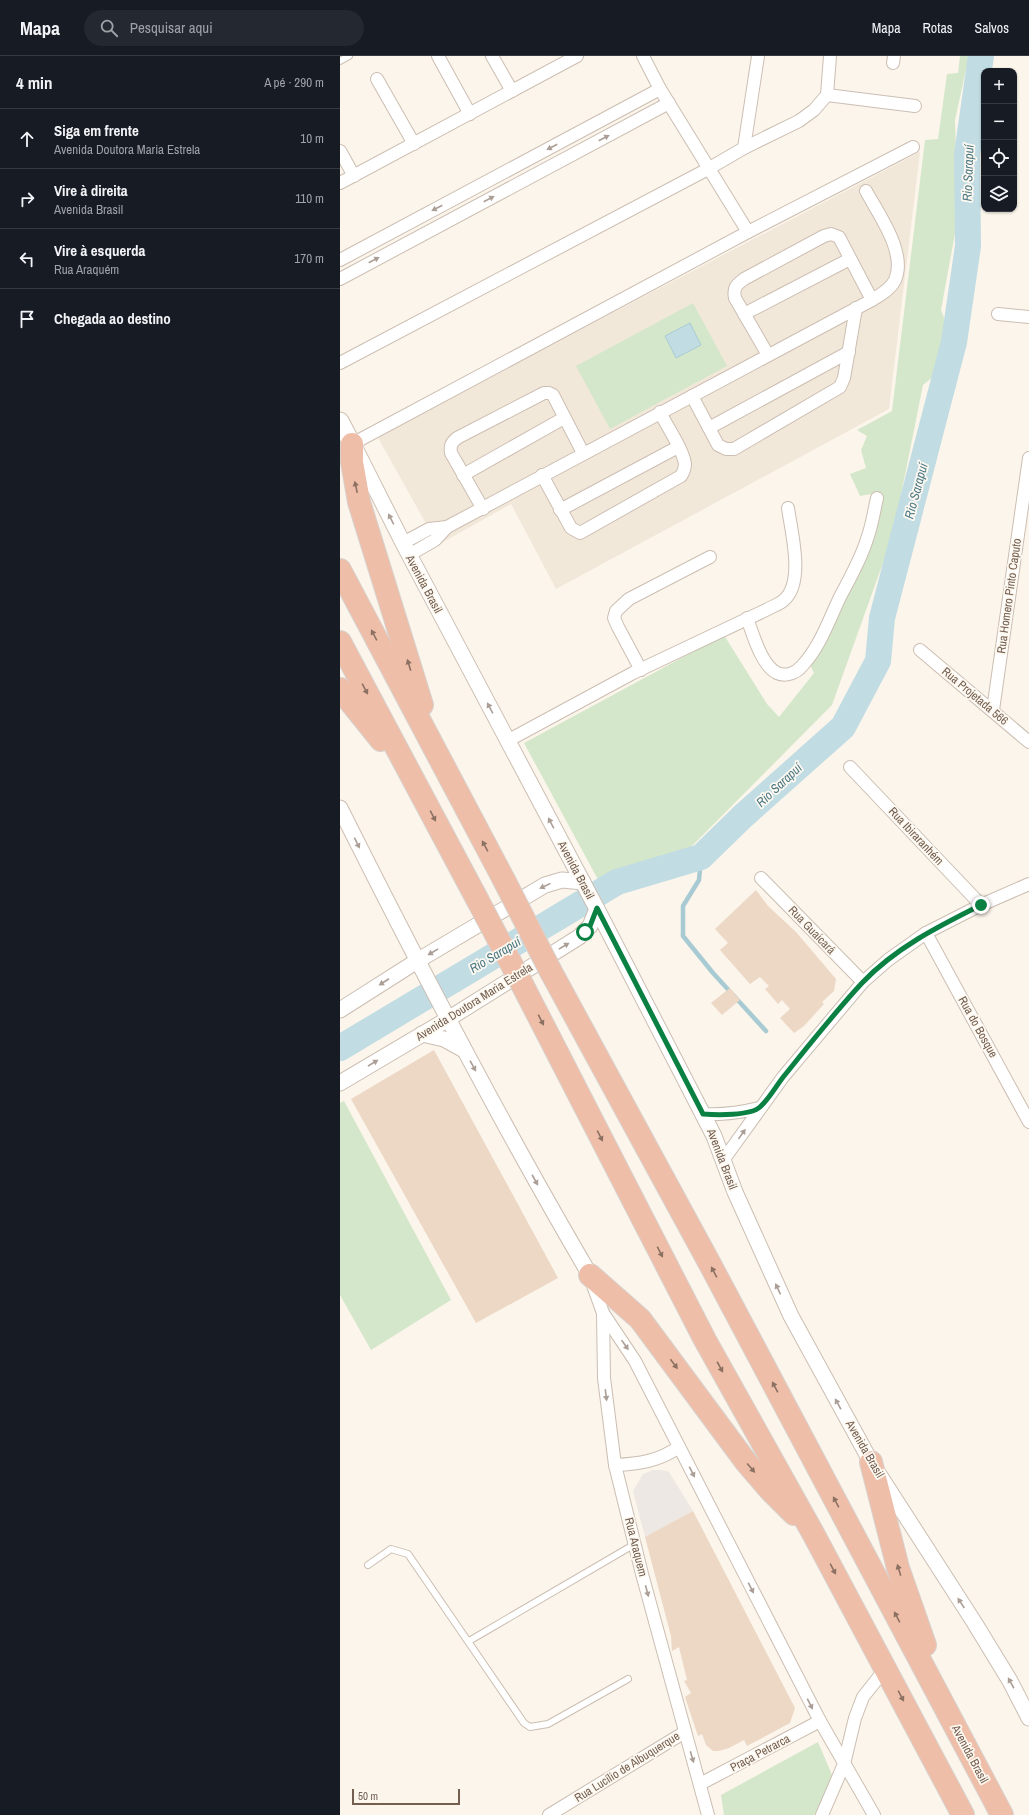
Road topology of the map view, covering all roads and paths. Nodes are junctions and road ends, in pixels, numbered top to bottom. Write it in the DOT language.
graph roads {
  1 [pos="349,56"];
  2 [pos="438,56"];
  3 [pos="492,56"];
  4 [pos="577,56"];
  5 [pos="643,56"];
  6 [pos="758,56"];
  7 [pos="830,56"];
  8 [pos="340,61"];
  9 [pos="377,79"];
  10 [pos="660,89"];
  11 [pos="512,91"];
  12 [pos="826,95"];
  13 [pos="669,103"];
  14 [pos="915,106"];
  15 [pos="470,114"];
  16 [pos="414,144"];
  17 [pos="913,147"];
  18 [pos="744,148"];
  19 [pos="340,151"];
  20 [pos="708,169"];
  21 [pos="354,176"];
  22 [pos="340,183"];
  23 [pos="866,191"];
  24 [pos="748,232"];
  25 [pos="850,259"];
  26 [pos="340,260"];
  27 [pos="340,279"];
  28 [pos="872,300"];
  29 [pos="856,308"];
  30 [pos="744,314"];
  31 [pos="998,314"];
  32 [pos="1029,317"];
  33 [pos="849,352"];
  34 [pos="768,355"];
  35 [pos="340,364"];
  36 [pos="692,396"];
  37 [pos="660,412"];
  38 [pos="564,418"];
  39 [pos="340,421"];
  40 [pos="709,428"];
  41 [pos="352,444"];
  42 [pos="678,447"];
  43 [pos="583,453"];
  44 [pos="1029,458"];
  45 [pos="463,475"];
  46 [pos="542,475"];
  47 [pos="877,498"];
  48 [pos="483,508"];
  49 [pos="788,508"];
  50 [pos="560,510"];
  51 [pos="406,549"];
  52 [pos="710,557"];
  53 [pos="340,570"];
  54 [pos="747,618"];
  55 [pos="340,642"];
  56 [pos="920,650"];
  57 [pos="641,670"];
  58 [pos="340,689"];
  59 [pos="993,710"];
  60 [pos="507,741"];
  61 [pos="1029,742"];
  62 [pos="437,756"];
  63 [pos="850,767"];
  64 [pos="415,782"];
  65 [pos="340,808"];
  66 [pos="761,878"];
  67 [pos="1029,884"];
  68 [pos="584,885"];
  69 [pos="981,905"];
  70 [pos="596,907"];
  71 [pos="926,933"];
  72 [pos="407,943"];
  73 [pos="417,961"];
  74 [pos="399,972"];
  75 [pos="863,982"];
  76 [pos="340,1010"];
  77 [pos="448,1019"];
  78 [pos="422,1034"];
  79 [pos="464,1050"];
  80 [pos="340,1083"];
  81 [pos="759,1108"];
  82 [pos="703,1114"];
  83 [pos="1029,1122"];
  84 [pos="724,1159"];
  85 [pos="590,1275"];
  86 [pos="602,1313"];
  87 [pos="680,1447"];
  88 [pos="871,1462"];
  89 [pos="615,1465"];
  90 [pos="814,1535"];
  91 [pos="635,1544"];
  92 [pos="368,1565"];
  93 [pos="469,1641"];
  94 [pos="886,1668"];
  95 [pos="628,1679"];
  96 [pos="1029,1718"];
  97 [pos="820,1721"];
  98 [pos="955,1725"];
  99 [pos="685,1732"];
  100 [pos="844,1764"];
  101 [pos="700,1784"];
  102 [pos="564,1811"];
  103 [pos="549,1815"];
  104 [pos="708,1815"];
  105 [pos="822,1815"];
  106 [pos="874,1815"];
  107 [pos="963,1815"];
  108 [pos="1002,1815"];
  1 -- 8 [label="lane"];
  2 -- 15 [label="street"];
  3 -- 11 [label="street"];
  4 -- 11 [label="street"];
  5 -- 10 [label="street"];
  6 -- 18 [label="street"];
  7 -- 12 [label="street"];
  9 -- 16 [label="street"];
  10 -- 13 [label="street"];
  10 -- 26 [label="street, one-way"];
  11 -- 15 [label="street"];
  12 -- 14 [label="street"];
  12 -- 18 [label="street"];
  13 -- 20 [label="street"];
  27 -- 13 [label="street, one-way"];
  15 -- 16 [label="street"];
  16 -- 21 [label="street"];
  17 -- 24 [label="street"];
  18 -- 20 [label="street"];
  19 -- 21 [label="street"];
  20 -- 24 [label="street"];
  20 -- 35 [label="street"];
  21 -- 22 [label="street"];
  23 -- 28 [label="street"];
  24 -- 41 [label="street"];
  25 -- 28 [label="street"];
  25 -- 30 [label="street"];
  25 -- 30 [label="street"];
  28 -- 29 [label="street"];
  29 -- 33 [label="street"];
  29 -- 34 [label="street"];
  30 -- 34 [label="street"];
  31 -- 32 [label="street"];
  33 -- 40 [label="street"];
  33 -- 40 [label="street"];
  34 -- 36 [label="street"];
  36 -- 37 [label="street"];
  36 -- 40 [label="street"];
  37 -- 42 [label="street"];
  37 -- 43 [label="street"];
  38 -- 43 [label="street"];
  38 -- 45 [label="street"];
  38 -- 45 [label="street"];
  39 -- 41 [label="main road, Avenida Brasil"];
  51 -- 41 [label="street, Avenida Brasil, one-way"];
  62 -- 41 [label="highway, one-way"];
  42 -- 50 [label="street"];
  42 -- 50 [label="street"];
  43 -- 46 [label="street"];
  44 -- 59 [label="street, Rua Homero Pinto Caputo"];
  45 -- 48 [label="street"];
  46 -- 48 [label="street"];
  46 -- 50 [label="street"];
  47 -- 54 [label="street"];
  48 -- 51 [label="street"];
  49 -- 54 [label="street"];
  60 -- 51 [label="street, Avenida Brasil, one-way"];
  52 -- 57 [label="street"];
  62 -- 53 [label="highway, Avenida Brasil, one-way"];
  54 -- 57 [label="street"];
  55 -- 64 [label="highway, one-way"];
  56 -- 59 [label="street, Rua Projetada 566"];
  57 -- 60 [label="street"];
  58 -- 64 [label="highway"];
  59 -- 61 [label="street, Rua Projetada 566"];
  68 -- 60 [label="street, Avenida Brasil, one-way"];
  98 -- 62 [label="highway, Avenida Brasil, one-way, bridge"];
  63 -- 69 [label="street, Rua Ibiraranhém"];
  64 -- 90 [label="highway, one-way, bridge"];
  65 -- 72 [label="street, one-way"];
  66 -- 75 [label="street, Rua Guaicará"];
  67 -- 69 [label="street"];
  68 -- 70 [label="street, Avenida Brasil"];
  68 -- 73 [label="street, one-way"];
  69 -- 71 [label="street"];
  77 -- 70 [label="street, Avenida Doutora Maria Estrela, one-way"];
  70 -- 82 [label="street, Avenida Brasil"];
  71 -- 75 [label="street"];
  71 -- 83 [label="street, Rua do Bosque"];
  72 -- 73 [label="street"];
  72 -- 74 [label="street"];
  73 -- 74 [label="street"];
  73 -- 77 [label="street"];
  74 -- 76 [label="street, one-way"];
  75 -- 81 [label="street"];
  77 -- 78 [label="street, Avenida Doutora Maria Estrela"];
  77 -- 79 [label="street"];
  78 -- 79 [label="street"];
  80 -- 78 [label="street, Avenida Doutora Maria Estrela, one-way"];
  79 -- 85 [label="street, one-way"];
  81 -- 82 [label="street"];
  84 -- 81 [label="street, one-way"];
  82 -- 84 [label="street, Avenida Brasil"];
  88 -- 84 [label="street, Avenida Brasil, one-way"];
  85 -- 86 [label="street, Rua Araquem"];
  85 -- 90 [label="highway, one-way"];
  86 -- 87 [label="street, one-way"];
  86 -- 89 [label="street, Rua Araquem, one-way"];
  87 -- 89 [label="street"];
  87 -- 97 [label="street, one-way"];
  96 -- 88 [label="street, Avenida Brasil, one-way"];
  98 -- 88 [label="highway, one-way"];
  89 -- 91 [label="street, Rua Araquem"];
  90 -- 94 [label="highway, one-way"];
  91 -- 93 [label="lane"];
  91 -- 99 [label="street, Rua Araquem, one-way"];
  92 -- 93 [label="lane"];
  93 -- 95 [label="lane"];
  94 -- 100 [label="street"];
  94 -- 107 [label="highway, one-way"];
  97 -- 100 [label="street"];
  97 -- 101 [label="street, Praça Petrarca"];
  98 -- 108 [label="highway, Avenida Brasil"];
  99 -- 101 [label="street, Rua Araquem, one-way"];
  99 -- 102 [label="street, Rua Lucílio de Albuquerque"];
  100 -- 105 [label="street"];
  100 -- 106 [label="street"];
  101 -- 104 [label="street, Rua Araquem"];
  102 -- 103 [label="street, Rua Lucílio de Albuquerque"];
}
